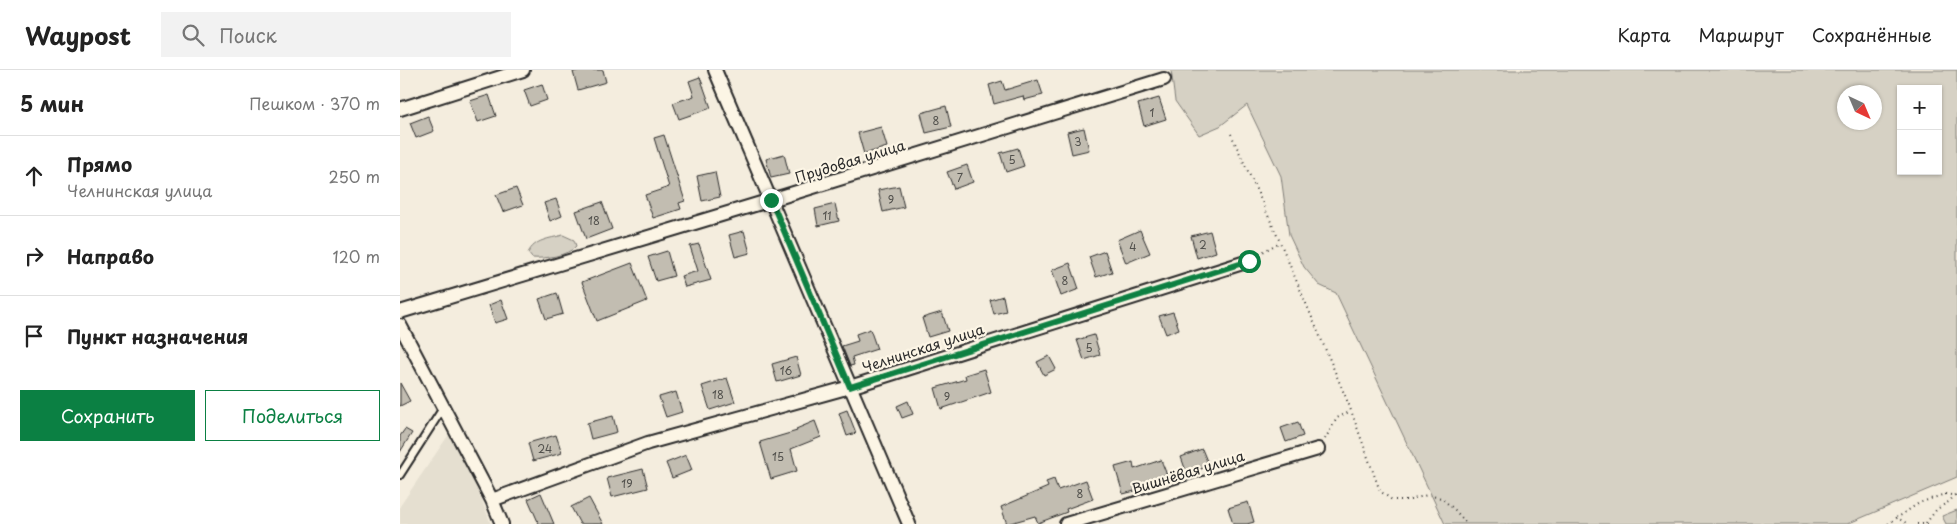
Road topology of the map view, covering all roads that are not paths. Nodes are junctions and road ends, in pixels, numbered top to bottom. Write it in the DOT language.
graph roads {
  1 [pos="522,70"];
  2 [pos="715,70"];
  3 [pos="1164,80"];
  4 [pos="400,109"];
  5 [pos="771,200"];
  6 [pos="1249,261"];
  7 [pos="400,312"];
  8 [pos="400,325"];
  9 [pos="850,387"];
  10 [pos="444,407"];
  11 [pos="1318,449"];
  12 [pos="400,475"];
  13 [pos="492,500"];
  14 [pos="502,524"];
  15 [pos="909,524"];
  16 [pos="1066,524"];
  1 -- 4 [label="street"];
  2 -- 5 [label="street"];
  3 -- 5 [label="street, Прудовая улица"];
  5 -- 7 [label="street, Прудовая улица"];
  5 -- 9 [label="street"];
  6 -- 9 [label="street, Челнинская улица"];
  8 -- 10 [label="street"];
  9 -- 13 [label="street, Челнинская улица"];
  9 -- 15 [label="street"];
  10 -- 12 [label="lane"];
  10 -- 13 [label="street"];
  11 -- 16 [label="street, Вишнёвая улица"];
  13 -- 14 [label="street"];
}
